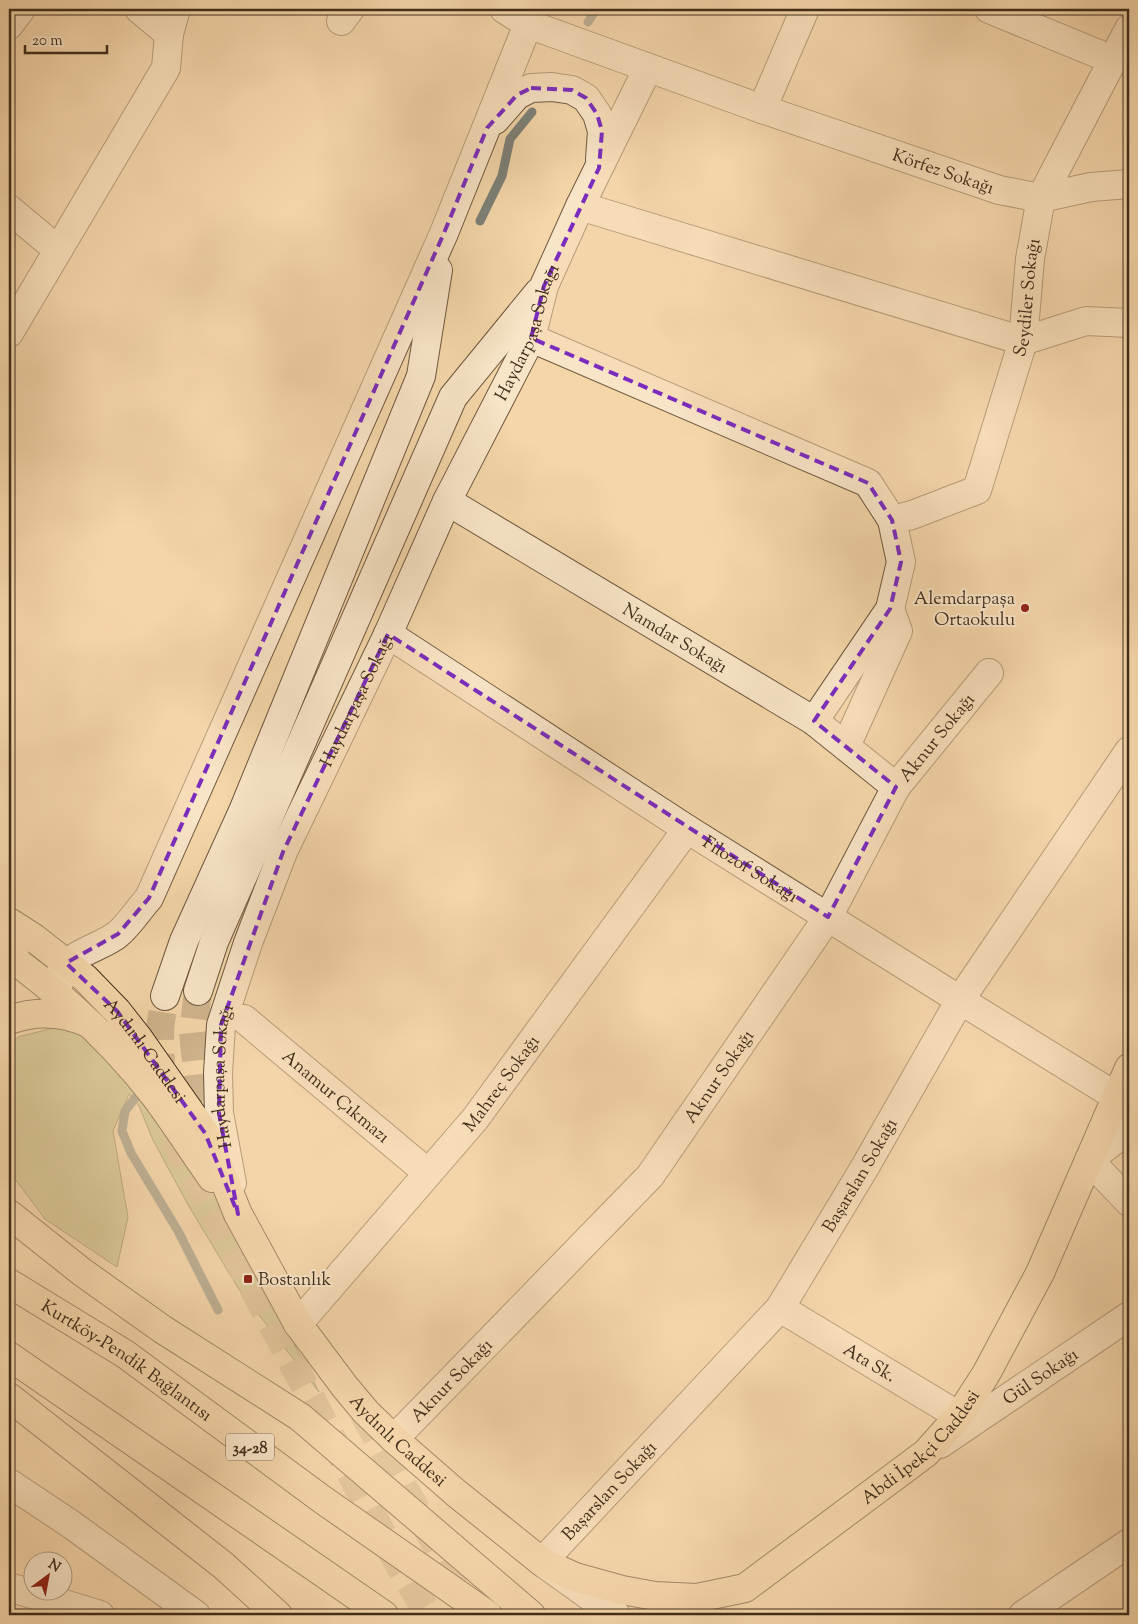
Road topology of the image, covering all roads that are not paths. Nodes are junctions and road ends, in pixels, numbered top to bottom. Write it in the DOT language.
graph roads {
  1 [pos="21,9"];
  2 [pos="139,9"];
  3 [pos="504,9"];
  4 [pos="805,9"];
  5 [pos="989,9"];
  6 [pos="173,21"];
  7 [pos="528,24"];
  8 [pos="9,25"];
  9 [pos="1129,29"];
  10 [pos="1113,60"];
  11 [pos="648,68"];
  12 [pos="762,109"];
  13 [pos="487,128"];
  14 [pos="599,168"];
  15 [pos="1129,184"];
  16 [pos="1042,198"];
  17 [pos="580,206"];
  18 [pos="9,209"];
  19 [pos="444,234"];
  20 [pos="58,250"];
  21 [pos="544,286"];
  22 [pos="1129,323"];
  23 [pos="9,333"];
  24 [pos="531,338"];
  25 [pos="1023,341"];
  26 [pos="447,501"];
  27 [pos="892,520"];
  28 [pos="890,609"];
  29 [pos="388,634"];
  30 [pos="989,674"];
  31 [pos="814,721"];
  32 [pos="846,746"];
  33 [pos="1129,751"];
  34 [pos="896,787"];
  35 [pos="687,828"];
  36 [pos="828,917"];
  37 [pos="12,928"];
  38 [pos="10,960"];
  39 [pos="66,963"];
  40 [pos="198,991"];
  41 [pos="59,995"];
  42 [pos="166,996"];
  43 [pos="960,1000"];
  44 [pos="244,1019"];
  45 [pos="9,1020"];
  46 [pos="90,1024"];
  47 [pos="1129,1068"];
  48 [pos="1117,1097"];
  49 [pos="1129,1130"];
  50 [pos="1089,1160"];
  51 [pos="428,1173"];
  52 [pos="1129,1202"];
  53 [pos="9,1214"];
  54 [pos="238,1214"];
  55 [pos="9,1283"];
  56 [pos="780,1308"];
  57 [pos="1129,1316"];
  58 [pos="298,1324"];
  59 [pos="9,1356"];
  60 [pos="9,1397"];
  61 [pos="960,1416"];
  62 [pos="394,1439"];
  63 [pos="926,1453"];
  64 [pos="9,1483"];
  65 [pos="1129,1542"];
  66 [pos="542,1562"];
  67 [pos="224,1566"];
  68 [pos="9,1588"];
  69 [pos="745,1588"];
  70 [pos="100,1615"];
  71 [pos="196,1615"];
  72 [pos="278,1615"];
  73 [pos="287,1615"];
  74 [pos="384,1615"];
  75 [pos="488,1615"];
  76 [pos="531,1615"];
  77 [pos="616,1615"];
  78 [pos="719,1615"];
  79 [pos="1023,1615"];
  1 -- 8 [label="street"];
  2 -- 6 [label="street"];
  3 -- 7 [label="street, Körfez Sokağı"];
  4 -- 12 [label="street"];
  5 -- 10 [label="street"];
  6 -- 20 [label="street"];
  7 -- 11 [label="street, Körfez Sokağı"];
  7 -- 13 [label="street"];
  9 -- 10 [label="street, Seydiler Sokağı"];
  10 -- 16 [label="street, Seydiler Sokağı"];
  11 -- 12 [label="street, Körfez Sokağı"];
  11 -- 14 [label="street, Haydarpaşa Sokağı"];
  12 -- 16 [label="street, Körfez Sokağı"];
  13 -- 14 [label="street"];
  13 -- 19 [label="street"];
  14 -- 17 [label="street, Haydarpaşa Sokağı"];
  15 -- 16 [label="street, Körfez Sokağı"];
  16 -- 25 [label="street, Seydiler Sokağı"];
  17 -- 21 [label="street, Haydarpaşa Sokağı"];
  17 -- 25 [label="street"];
  18 -- 20 [label="street"];
  19 -- 39 [label="street"];
  19 -- 42 [label="street"];
  20 -- 23 [label="street"];
  21 -- 24 [label="street, Haydarpaşa Sokağı"];
  21 -- 40 [label="street"];
  22 -- 25 [label="street"];
  24 -- 26 [label="street, Haydarpaşa Sokağı"];
  24 -- 27 [label="street"];
  25 -- 27 [label="street, Seydiler Sokağı"];
  26 -- 29 [label="street, Haydarpaşa Sokağı"];
  26 -- 31 [label="street, Namdar Sokağı"];
  27 -- 28 [label="street"];
  28 -- 31 [label="street"];
  28 -- 32 [label="street"];
  29 -- 35 [label="street, Filozof Sokağı"];
  29 -- 54 [label="street, Haydarpaşa Sokağı"];
  30 -- 34 [label="street, Aknur Sokağı"];
  31 -- 32 [label="street, Namdar Sokağı"];
  32 -- 34 [label="street, Namdar Sokağı"];
  33 -- 43 [label="street, Başarslan Sokağı"];
  34 -- 36 [label="street, Aknur Sokağı"];
  35 -- 36 [label="street, Filozof Sokağı"];
  35 -- 51 [label="street, Mahreç Sokağı"];
  36 -- 43 [label="street, Filozof Sokağı"];
  36 -- 62 [label="street, Aknur Sokağı"];
  37 -- 38 [label="main road"];
  37 -- 39 [label="main road, Aydınlı Caddesi"];
  38 -- 41 [label="main road, Aydınlı Caddesi"];
  39 -- 41 [label="street"];
  39 -- 54 [label="main road, Aydınlı Caddesi"];
  41 -- 46 [label="main road, Aydınlı Caddesi"];
  43 -- 48 [label="street, Filozof Sokağı"];
  43 -- 56 [label="street, Başarslan Sokağı"];
  44 -- 51 [label="street, Anamur Çıkmazı"];
  45 -- 46 [label="main road"];
  46 -- 54 [label="main road, Aydınlı Caddesi"];
  47 -- 48 [label="main road, Abdi İpekçi Caddesi"];
  48 -- 50 [label="main road, Abdi İpekçi Caddesi"];
  49 -- 50 [label="street"];
  50 -- 52 [label="street"];
  50 -- 61 [label="main road, Abdi İpekçi Caddesi"];
  51 -- 58 [label="street, Mahreç Sokağı"];
  53 -- 76 [label="main road"];
  54 -- 58 [label="main road, Aydınlı Caddesi"];
  55 -- 75 [label="main road, Kurtköy-Pendik Bağlantısı / 34-28"];
  56 -- 61 [label="street, Ata Sk."];
  56 -- 66 [label="street, Başarslan Sokağı"];
  57 -- 63 [label="street, Gül Sokağı"];
  58 -- 62 [label="main road, Aydınlı Caddesi"];
  59 -- 74 [label="main road"];
  60 -- 67 [label="main road"];
  61 -- 63 [label="main road, Abdi İpekçi Caddesi"];
  62 -- 66 [label="main road, Aydınlı Caddesi"];
  63 -- 69 [label="main road, Abdi İpekçi Caddesi"];
  64 -- 71 [label="street"];
  65 -- 79 [label="street"];
  66 -- 69 [label="main road, Abdi İpekçi Caddesi"];
  66 -- 77 [label="street, Aydınlı Caddesi"];
  67 -- 72 [label="main road"];
  67 -- 73 [label="main road"];
  68 -- 70 [label="street"];
  69 -- 78 [label="main road"];
}
